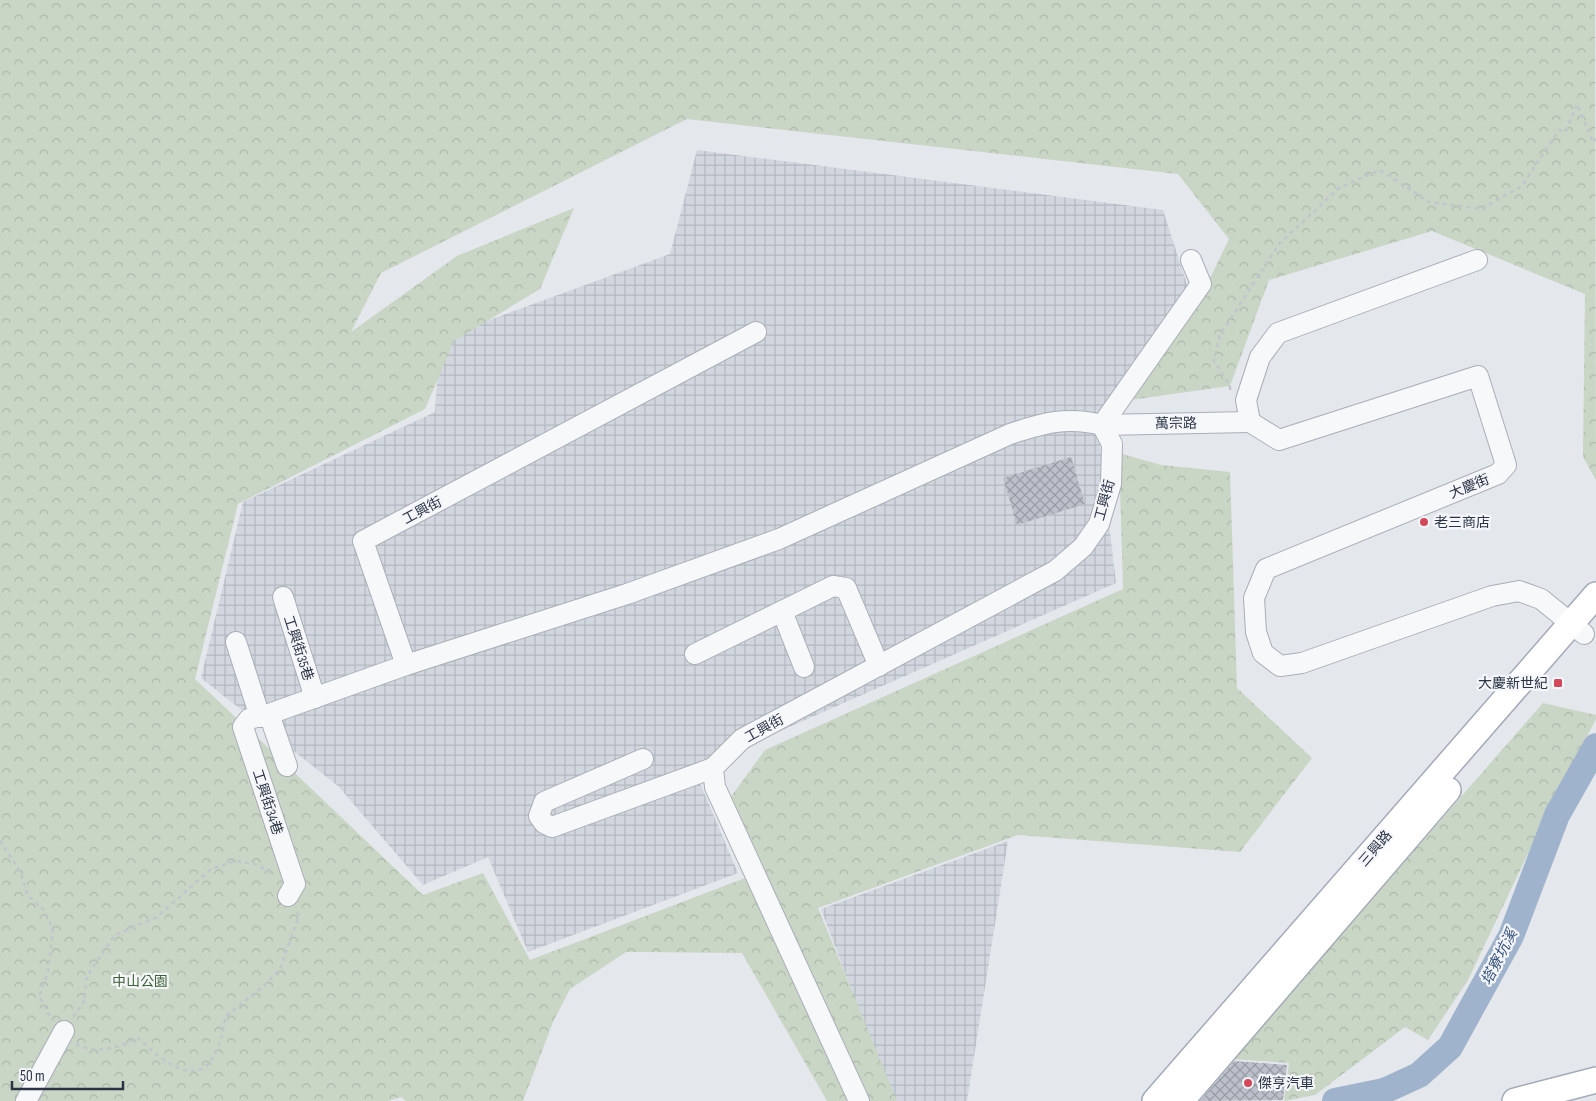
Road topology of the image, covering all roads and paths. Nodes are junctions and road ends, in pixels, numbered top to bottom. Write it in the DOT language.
graph roads {
  1 [pos="1596,139"];
  2 [pos="1191,260"];
  3 [pos="1476,260"];
  4 [pos="756,332"];
  5 [pos="1240,422"];
  6 [pos="1102,425"];
  7 [pos="1596,595"];
  8 [pos="283,598"];
  9 [pos="782,612"];
  10 [pos="1584,626"];
  11 [pos="236,642"];
  12 [pos="695,654"];
  13 [pos="406,665"];
  14 [pos="879,666"];
  15 [pos="804,667"];
  16 [pos="315,698"];
  17 [pos="264,716"];
  18 [pos="643,759"];
  19 [pos="287,766"];
  20 [pos="713,768"];
  21 [pos="0,841"];
  22 [pos="288,896"];
  23 [pos="62,1033"];
  24 [pos="1596,1080"];
  25 [pos="1550,1096"];
  26 [pos="1596,1098"];
  27 [pos="26,1101"];
  28 [pos="859,1101"];
  29 [pos="1155,1101"];
  30 [pos="1181,1101"];
  31 [pos="1515,1101"];
  32 [pos="1582,1101"];
  1 -- 5 [label="path"];
  2 -- 6 [label="street"];
  3 -- 5 [label="street"];
  4 -- 13 [label="street, 工興街"];
  5 -- 6 [label="street, 萬宗路"];
  5 -- 10 [label="street, 大慶街"];
  6 -- 13 [label="street"];
  6 -- 14 [label="street, 工興街"];
  7 -- 10 [label="main road, 三興路"];
  8 -- 16 [label="street, 工興街35巷"];
  9 -- 12 [label="street"];
  9 -- 14 [label="street"];
  9 -- 15 [label="street"];
  10 -- 29 [label="main road, 三興路"];
  10 -- 30 [label="main road, 三興路"];
  11 -- 17 [label="street"];
  13 -- 16 [label="street"];
  14 -- 20 [label="street, 工興街"];
  16 -- 17 [label="street"];
  17 -- 19 [label="street"];
  17 -- 22 [label="street, 工興街34巷"];
  18 -- 20 [label="street"];
  20 -- 28 [label="street"];
  21 -- 23 [label="path"];
  22 -- 23 [label="path"];
  22 -- 23 [label="path"];
  23 -- 27 [label="street"];
  24 -- 25 [label="main road"];
  25 -- 31 [label="main road"];
  26 -- 32 [label="main road"];
}
